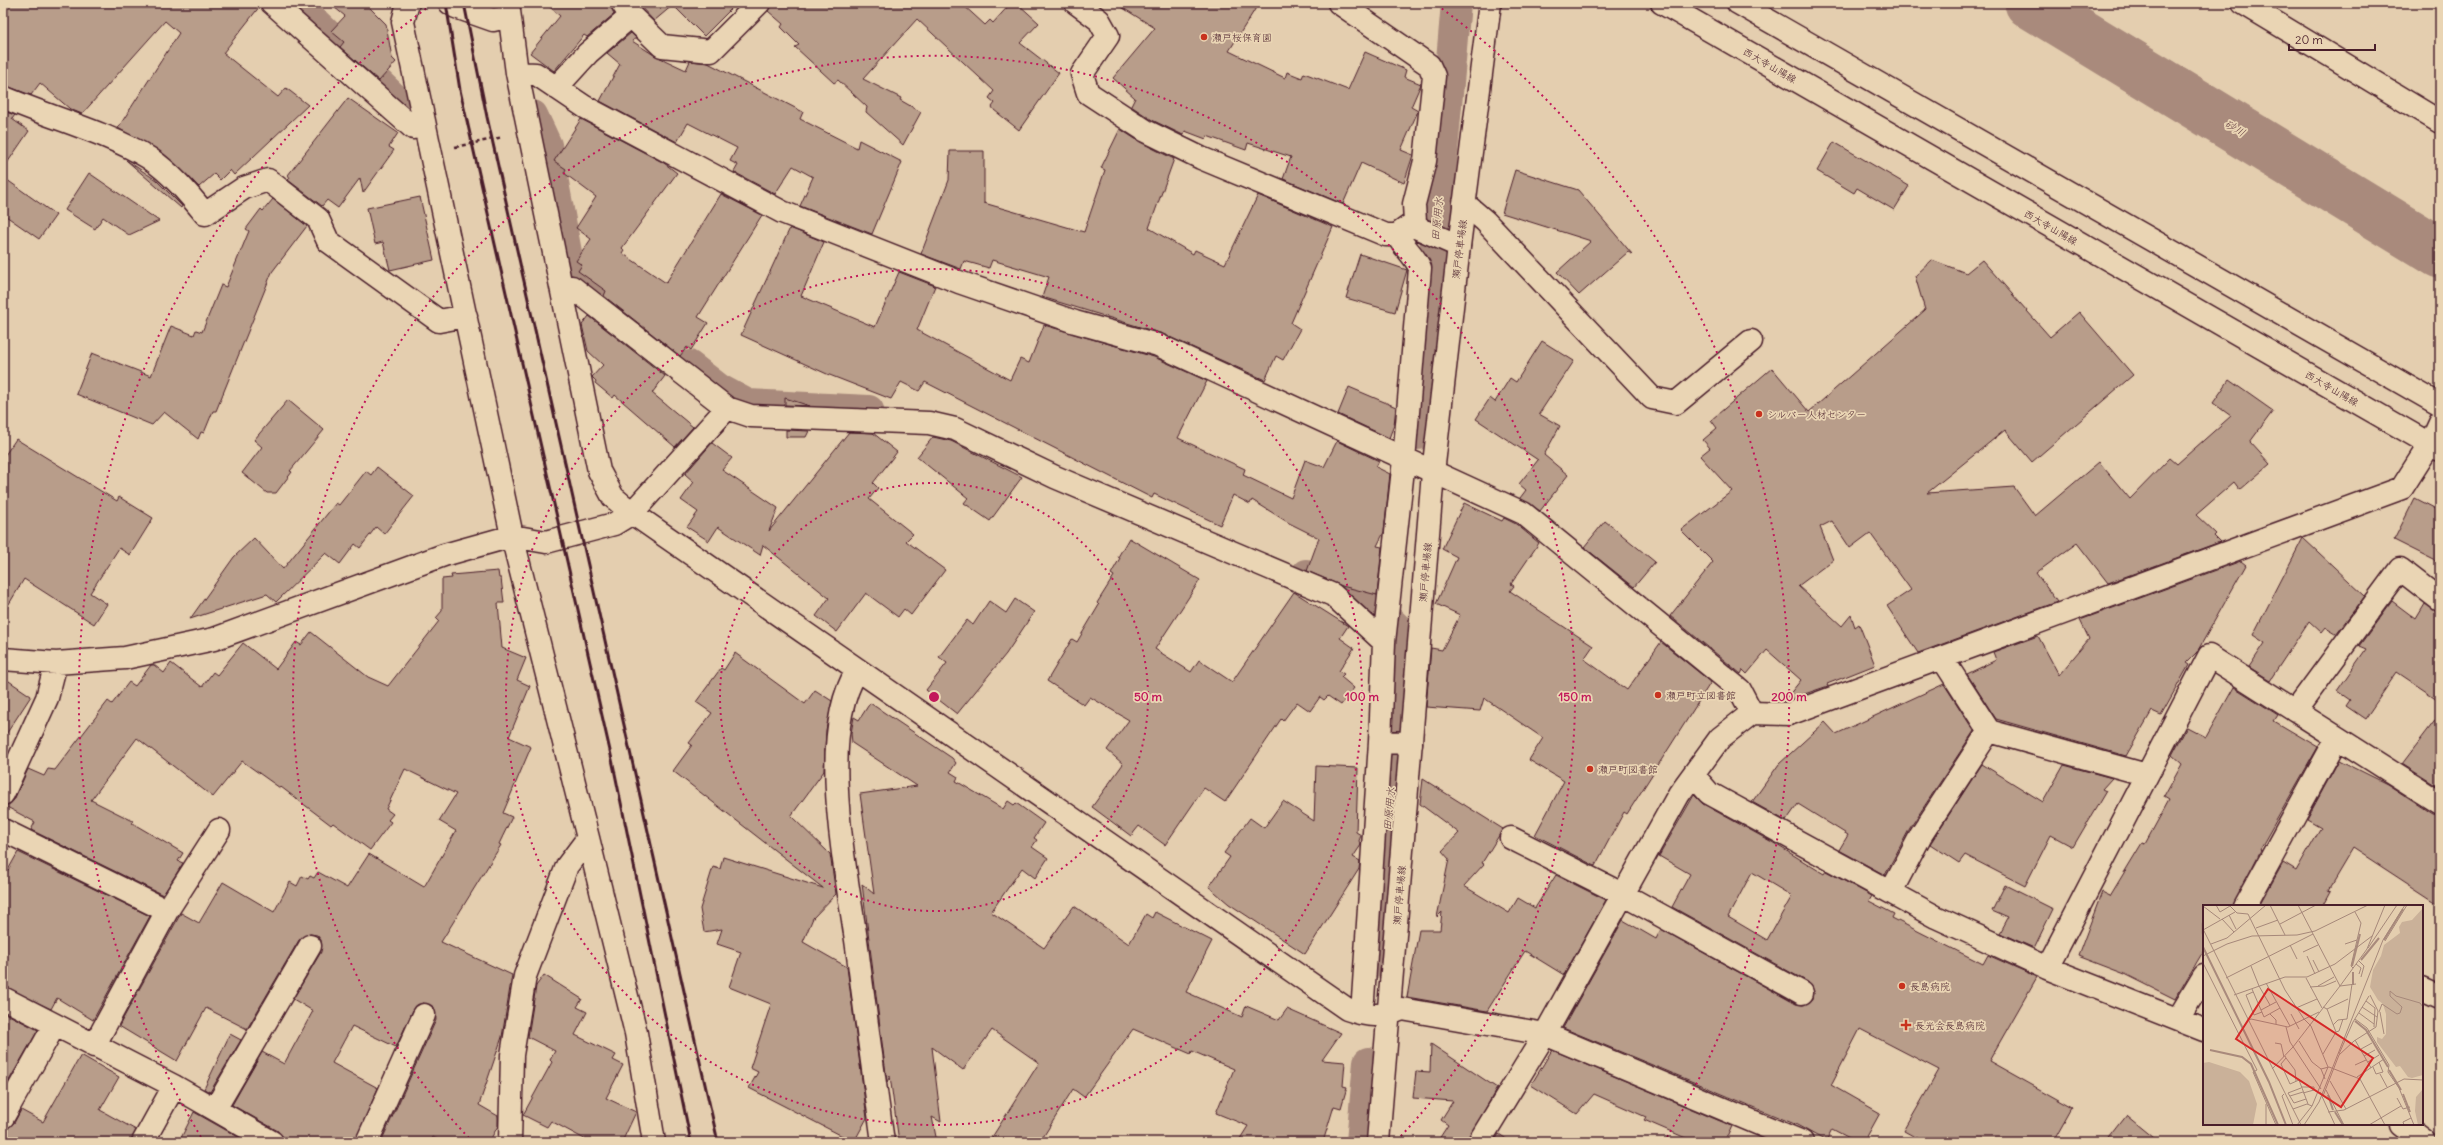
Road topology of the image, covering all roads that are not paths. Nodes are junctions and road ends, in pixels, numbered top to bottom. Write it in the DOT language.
graph roads {
  1 [pos="272,3"];
  2 [pos="408,3"];
  3 [pos="450,3"];
  4 [pos="759,3"];
  5 [pos="1076,3"];
  6 [pos="1339,3"];
  7 [pos="1490,3"];
  8 [pos="1662,3"];
  9 [pos="1738,3"];
  10 [pos="2243,3"];
  11 [pos="508,10"];
  12 [pos="626,10"];
  13 [pos="517,73"];
  14 [pos="557,87"];
  15 [pos="3,97"];
  16 [pos="2440,122"];
  17 [pos="425,126"];
  18 [pos="1464,203"];
  19 [pos="1417,225"];
  20 [pos="1397,235"];
  21 [pos="1452,244"];
  22 [pos="561,287"];
  23 [pos="466,316"];
  24 [pos="1751,341"];
  25 [pos="2440,405"];
  26 [pos="727,408"];
  27 [pos="2440,422"];
  28 [pos="2435,447"];
  29 [pos="1404,460"];
  30 [pos="1433,473"];
  31 [pos="632,513"];
  32 [pos="512,536"];
  33 [pos="2440,600"];
  34 [pos="1384,642"];
  35 [pos="1942,658"];
  36 [pos="3,659"];
  37 [pos="56,663"];
  38 [pos="857,671"];
  39 [pos="2295,711"];
  40 [pos="1752,713"];
  41 [pos="1989,731"];
  42 [pos="2337,738"];
  43 [pos="1396,742"];
  44 [pos="1694,776"];
  45 [pos="2147,776"];
  46 [pos="3,794"];
  47 [pos="2440,803"];
  48 [pos="3,830"];
  49 [pos="219,830"];
  50 [pos="588,838"];
  51 [pos="1511,838"];
  52 [pos="1891,892"];
  53 [pos="1622,894"];
  54 [pos="2246,905"];
  55 [pos="168,910"];
  56 [pos="310,946"];
  57 [pos="2047,968"];
  58 [pos="2203,978"];
  59 [pos="2423,989"];
  60 [pos="1802,992"];
  61 [pos="2440,997"];
  62 [pos="3,998"];
  63 [pos="1360,1013"];
  64 [pos="424,1015"];
  65 [pos="1388,1016"];
  66 [pos="2178,1019"];
  67 [pos="54,1026"];
  68 [pos="2203,1030"];
  69 [pos="1545,1034"];
  70 [pos="94,1046"];
  71 [pos="174,1086"];
  72 [pos="215,1109"];
  73 [pos="3,1117"];
  74 [pos="2401,1125"];
  75 [pos="143,1142"];
  76 [pos="272,1142"];
  77 [pos="366,1142"];
  78 [pos="510,1142"];
  79 [pos="654,1142"];
  80 [pos="883,1142"];
  81 [pos="1378,1142"];
  82 [pos="1479,1142"];
  83 [pos="1800,1142"];
  84 [pos="2425,1142"];
  1 -- 17 [label="street"];
  2 -- 17 [label="street"];
  3 -- 11 [label="street"];
  4 -- 12 [label="street"];
  5 -- 20 [label="street"];
  6 -- 19 [label="street"];
  7 -- 18 [label="street, 瀬戸停車場線"];
  8 -- 28 [label="street, 西大寺山陽線"];
  9 -- 25 [label="street"];
  10 -- 16 [label="street"];
  11 -- 13 [label="street"];
  12 -- 14 [label="street"];
  13 -- 14 [label="street"];
  13 -- 22 [label="street"];
  14 -- 29 [label="street"];
  15 -- 23 [label="street"];
  17 -- 23 [label="street"];
  18 -- 21 [label="street, 瀬戸停車場線"];
  18 -- 24 [label="street"];
  19 -- 20 [label="street"];
  19 -- 21 [label="street"];
  20 -- 29 [label="street"];
  21 -- 30 [label="street, 瀬戸停車場線"];
  22 -- 26 [label="street"];
  22 -- 31 [label="street"];
  23 -- 32 [label="street"];
  26 -- 31 [label="street"];
  26 -- 34 [label="street"];
  27 -- 28 [label="street"];
  28 -- 35 [label="street"];
  29 -- 30 [label="street"];
  29 -- 34 [label="street"];
  30 -- 40 [label="street"];
  30 -- 43 [label="street, 瀬戸停車場線"];
  31 -- 32 [label="street"];
  31 -- 38 [label="street"];
  32 -- 37 [label="street"];
  32 -- 50 [label="street"];
  33 -- 39 [label="street"];
  34 -- 43 [label="street"];
  35 -- 40 [label="street"];
  35 -- 41 [label="street"];
  36 -- 37 [label="street"];
  37 -- 46 [label="street"];
  38 -- 63 [label="street"];
  38 -- 80 [label="street"];
  39 -- 42 [label="street"];
  39 -- 45 [label="street"];
  40 -- 44 [label="street"];
  41 -- 45 [label="street"];
  41 -- 52 [label="street"];
  42 -- 47 [label="street"];
  42 -- 54 [label="street"];
  43 -- 63 [label="street"];
  43 -- 65 [label="street, 瀬戸停車場線"];
  44 -- 52 [label="street"];
  44 -- 53 [label="street"];
  45 -- 57 [label="street"];
  48 -- 55 [label="street"];
  49 -- 55 [label="street"];
  50 -- 78 [label="street"];
  50 -- 79 [label="street"];
  51 -- 53 [label="street"];
  52 -- 57 [label="street"];
  53 -- 60 [label="street"];
  53 -- 69 [label="street"];
  55 -- 70 [label="street"];
  56 -- 72 [label="street"];
  57 -- 66 [label="street"];
  58 -- 66 [label="street"];
  59 -- 61 [label="street"];
  62 -- 67 [label="street"];
  63 -- 65 [label="street"];
  64 -- 77 [label="street"];
  65 -- 69 [label="street"];
  65 -- 81 [label="street, 瀬戸停車場線"];
  66 -- 68 [label="street"];
  67 -- 70 [label="street"];
  67 -- 73 [label="street"];
  69 -- 82 [label="street"];
  69 -- 83 [label="street"];
  70 -- 71 [label="street"];
  71 -- 72 [label="street"];
  71 -- 75 [label="street"];
  72 -- 76 [label="street"];
  74 -- 84 [label="street"];
}
